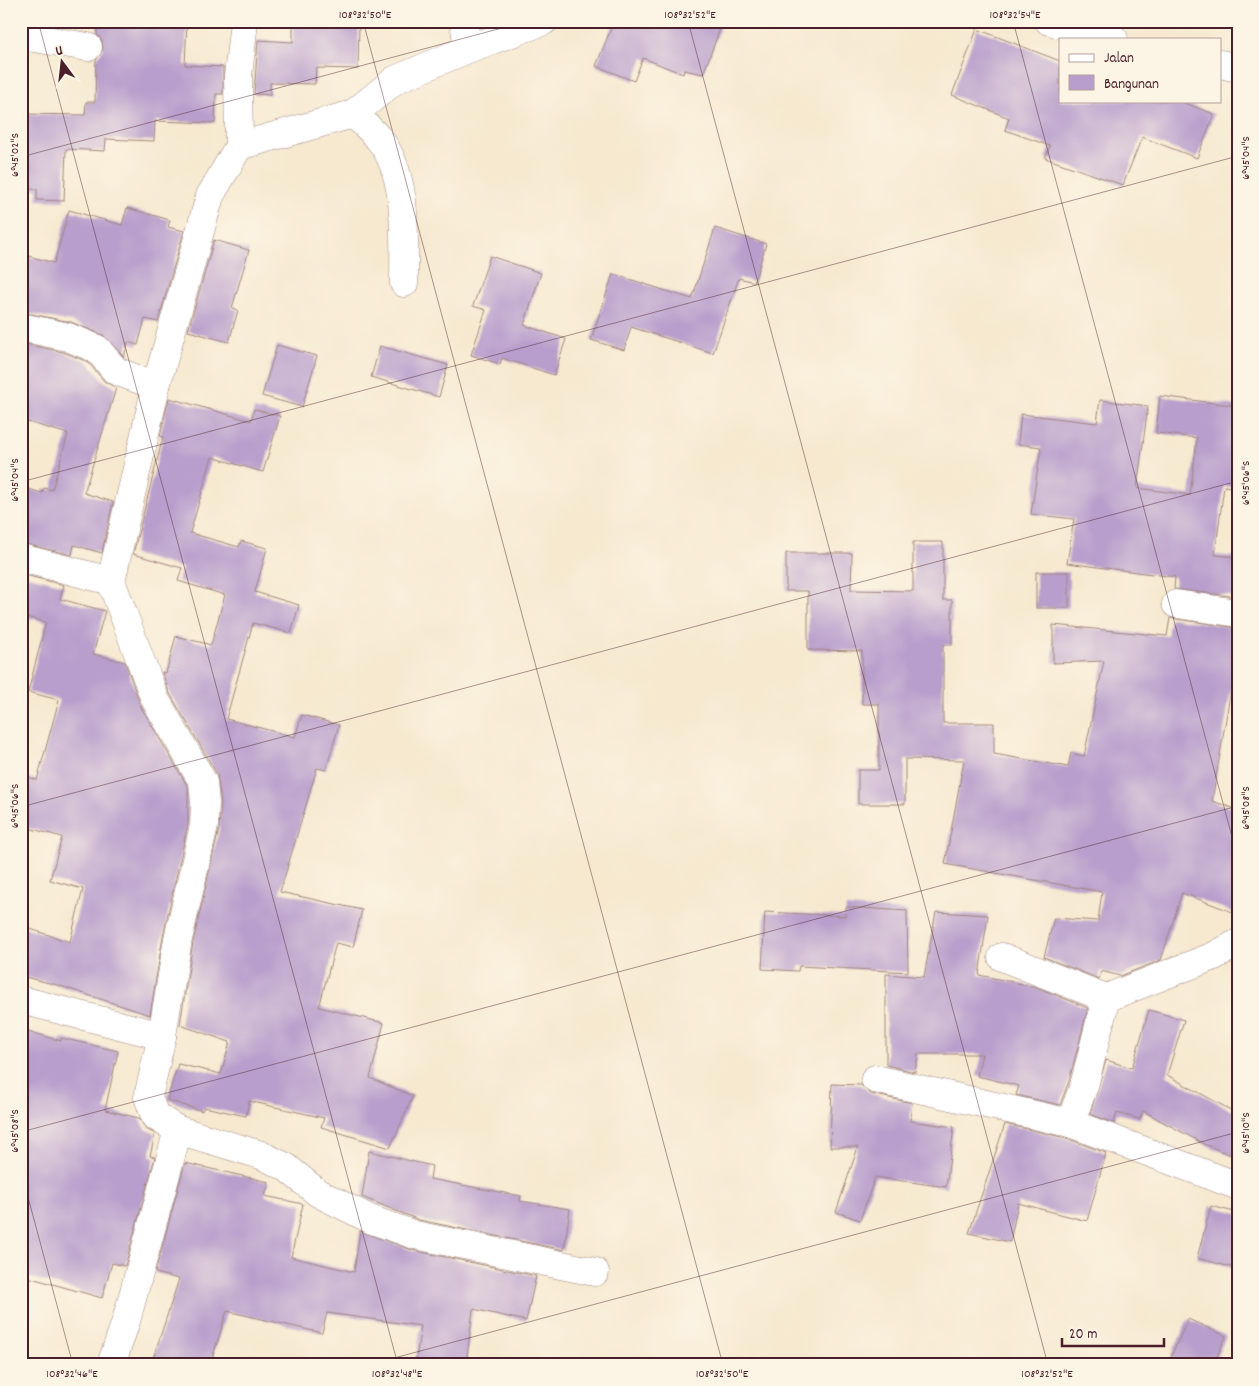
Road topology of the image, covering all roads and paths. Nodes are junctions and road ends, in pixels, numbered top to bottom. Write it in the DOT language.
graph roads {
  1 [pos="244,21"];
  2 [pos="464,21"];
  3 [pos="544,21"];
  4 [pos="1049,21"];
  5 [pos="21,34"];
  6 [pos="1110,38"];
  7 [pos="88,47"];
  8 [pos="468,49"];
  9 [pos="1222,64"];
  10 [pos="1238,68"];
  11 [pos="353,114"];
  12 [pos="239,146"];
  13 [pos="404,283"];
  14 [pos="21,328"];
  15 [pos="156,386"];
  16 [pos="21,558"];
  17 [pos="111,581"];
  18 [pos="1176,604"];
  19 [pos="1238,613"];
  20 [pos="1238,943"];
  21 [pos="1002,957"];
  22 [pos="1106,998"];
  23 [pos="21,1000"];
  24 [pos="162,1036"];
  25 [pos="875,1079"];
  26 [pos="1070,1123"];
  27 [pos="178,1130"];
  28 [pos="1238,1186"];
  29 [pos="595,1272"];
  30 [pos="111,1365"];
  1 -- 12 [label="street"];
  2 -- 8 [label="street"];
  3 -- 8 [label="street"];
  4 -- 6 [label="street"];
  5 -- 7 [label="street"];
  8 -- 11 [label="street"];
  9 -- 10 [label="street"];
  11 -- 12 [label="street"];
  11 -- 13 [label="street"];
  12 -- 15 [label="street"];
  14 -- 15 [label="street"];
  15 -- 17 [label="street"];
  16 -- 17 [label="street"];
  17 -- 24 [label="street"];
  18 -- 19 [label="street"];
  20 -- 22 [label="street"];
  21 -- 22 [label="street"];
  22 -- 26 [label="street"];
  23 -- 24 [label="street"];
  24 -- 27 [label="street"];
  25 -- 26 [label="street"];
  26 -- 28 [label="street"];
  27 -- 29 [label="street"];
  27 -- 30 [label="street"];
}
